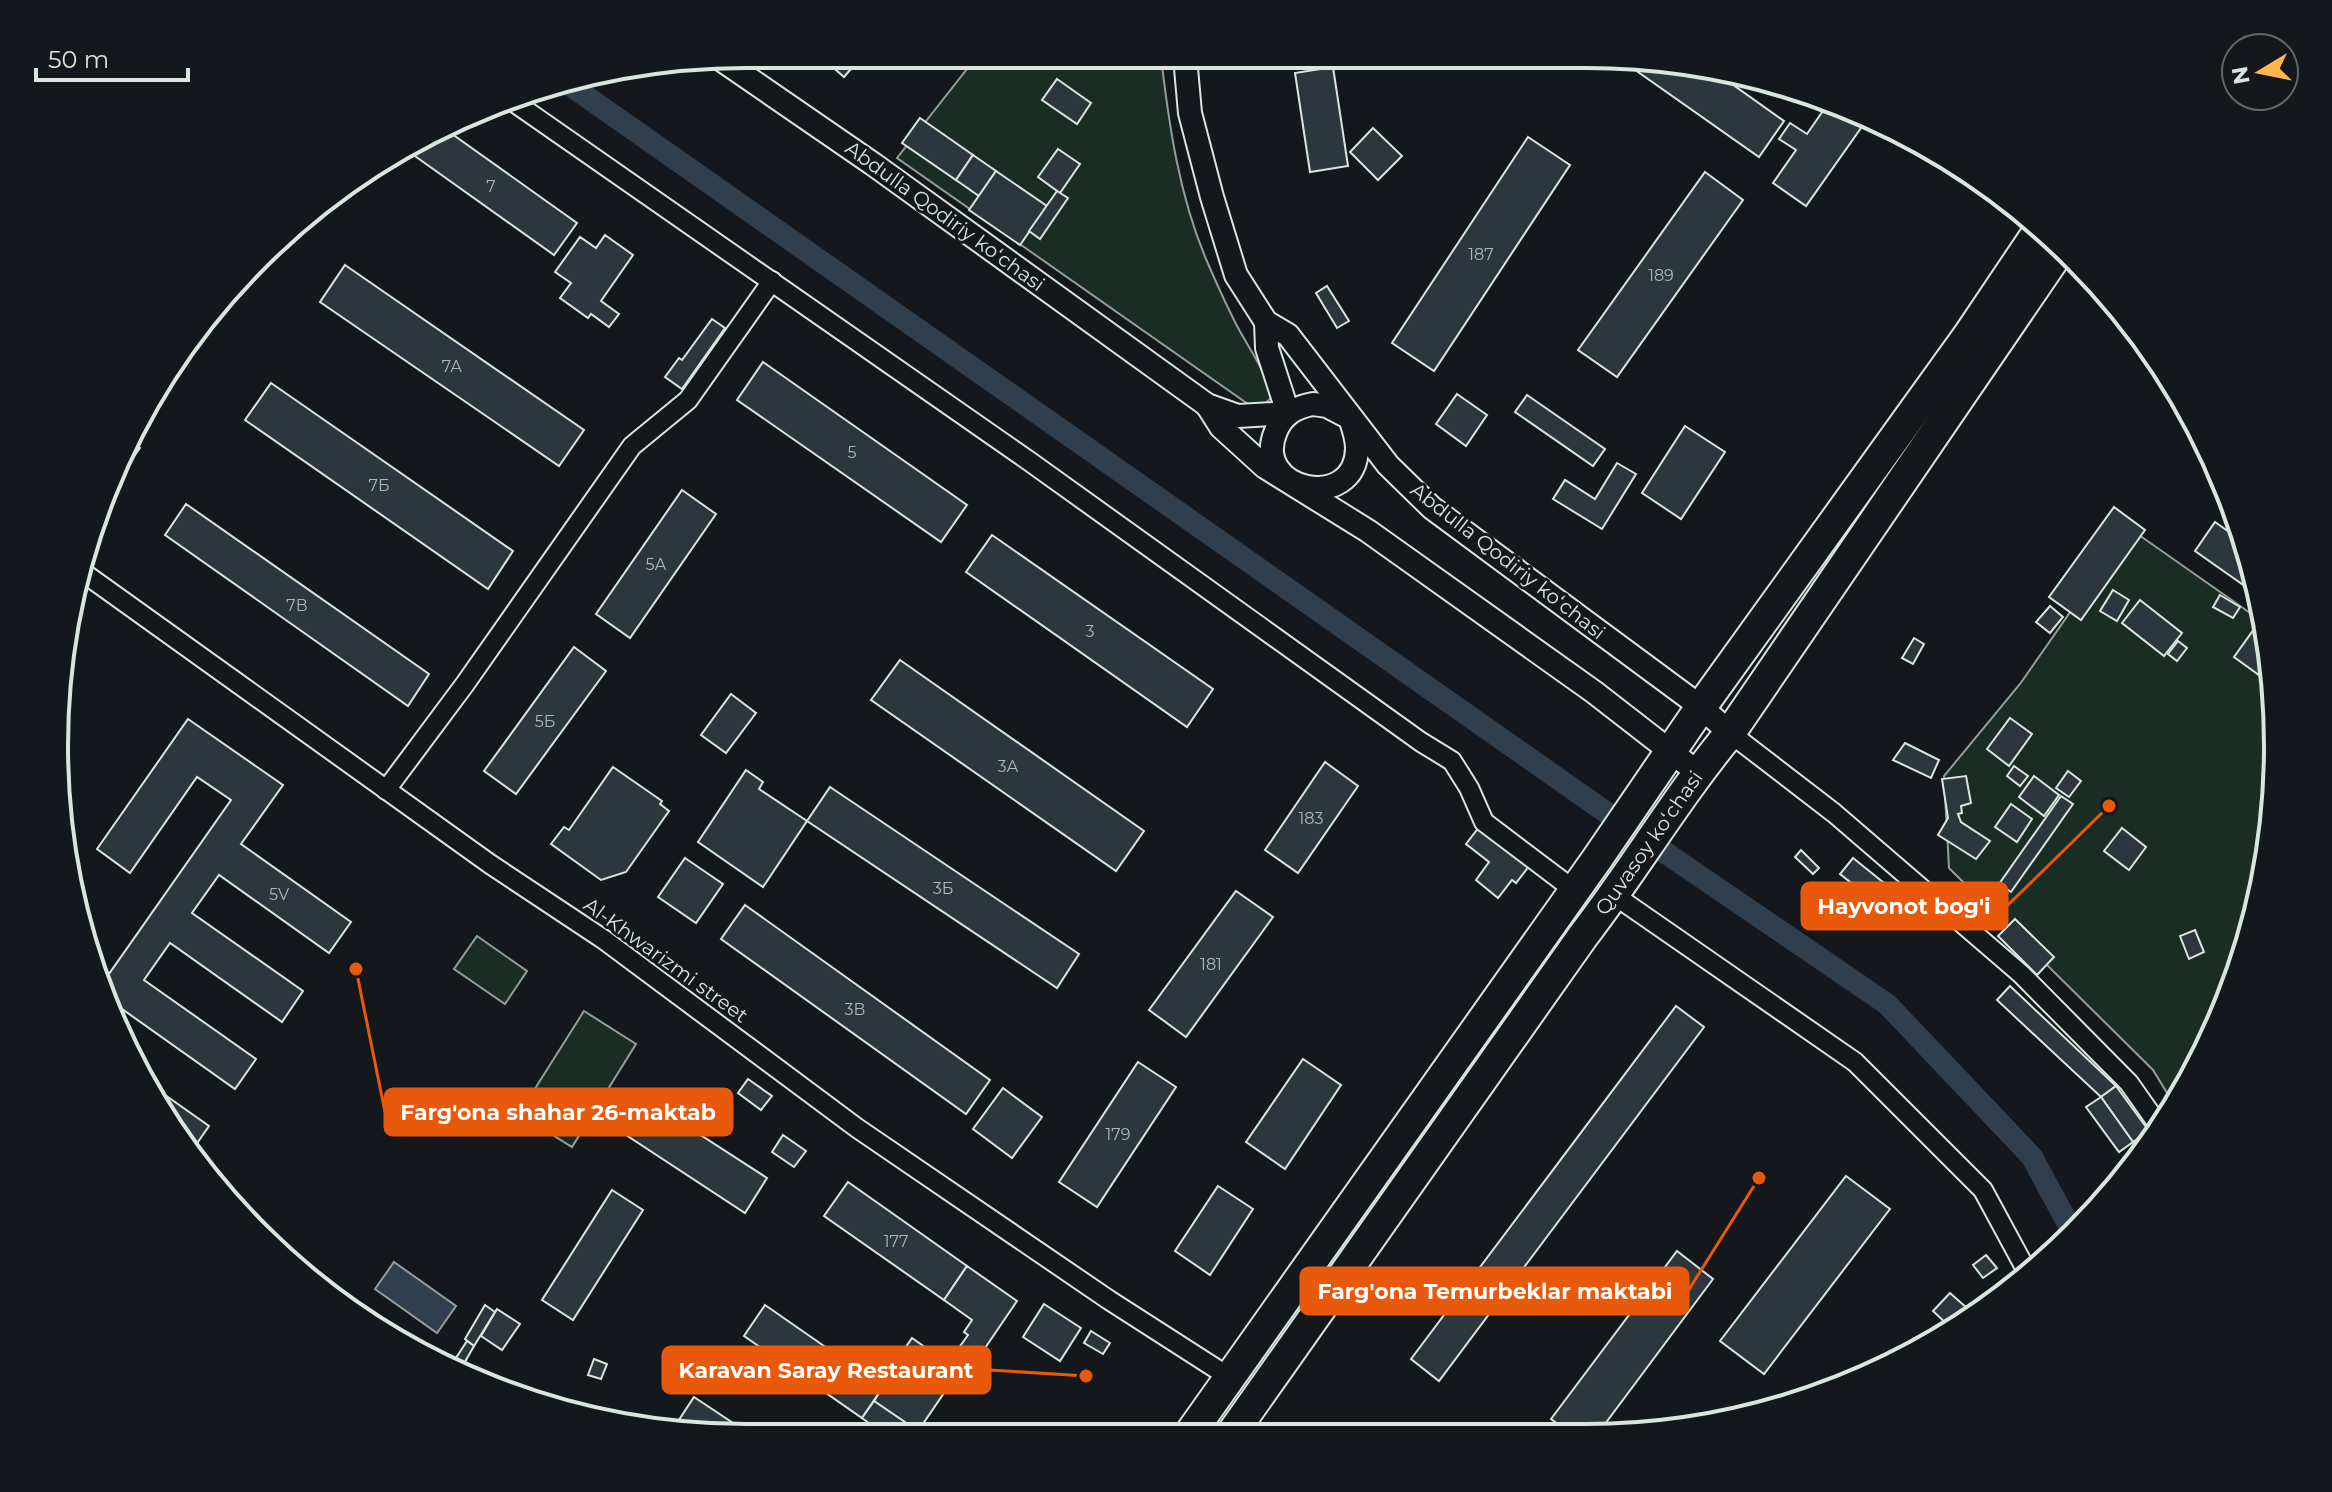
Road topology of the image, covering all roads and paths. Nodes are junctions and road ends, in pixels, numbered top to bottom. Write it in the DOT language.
graph roads {
  1 [pos="734,68"];
  2 [pos="1186,68"];
  3 [pos="521,107"];
  4 [pos="2034,237"];
  5 [pos="2055,257"];
  6 [pos="772,281"];
  7 [pos="1266,322"];
  8 [pos="1207,405"];
  9 [pos="1288,413"];
  10 [pos="1350,418"];
  11 [pos="1296,485"];
  12 [pos="90,577"];
  13 [pos="1701,707"];
  14 [pos="1730,733"];
  15 [pos="1669,752"];
  16 [pos="1697,772"];
  17 [pos="386,790"];
  18 [pos="1584,877"];
  19 [pos="1620,886"];
  20 [pos="2153,1118"];
  21 [pos="2023,1264"];
  22 [pos="1229,1377"];
  23 [pos="1197,1424"];
  24 [pos="1239,1424"];
  1 -- 8 [label="street, Abdulla Qodiriy koʻchasi"];
  2 -- 7 [label="street"];
  3 -- 6 [label="street"];
  4 -- 13 [label="main road, Quvasoy koʻchasi"];
  5 -- 14 [label="main road, Quvasoy koʻchasi"];
  6 -- 17 [label="street"];
  6 -- 18 [label="street"];
  7 -- 9 [label="street"];
  7 -- 10 [label="street, Abdulla Qodiriy koʻchasi"];
  8 -- 9 [label="street, Abdulla Qodiriy koʻchasi"];
  8 -- 11 [label="street, Abdulla Qodiriy koʻchasi"];
  9 -- 10 [label="street"];
  9 -- 11 [label="street"];
  10 -- 11 [label="street"];
  10 -- 13 [label="street, Abdulla Qodiriy koʻchasi"];
  11 -- 15 [label="street, Abdulla Qodiriy koʻchasi"];
  12 -- 17 [label="street, Al-Khwarizmi street"];
  13 -- 14 [label="street, Abdulla Qodiriy koʻchasi"];
  13 -- 15 [label="main road, Quvasoy koʻchasi"];
  14 -- 16 [label="main road, Quvasoy koʻchasi"];
  14 -- 20 [label="street"];
  15 -- 16 [label="street, Abdulla Qodiriy koʻchasi"];
  15 -- 18 [label="main road, Quvasoy koʻchasi"];
  16 -- 19 [label="main road, Quvasoy koʻchasi"];
  17 -- 22 [label="street, Al-Khwarizmi street"];
  18 -- 22 [label="main road, Quvasoy koʻchasi"];
  19 -- 21 [label="street"];
  19 -- 24 [label="main road, Quvasoy koʻchasi"];
  22 -- 23 [label="main road, Quvasoy koʻchasi"];
}
